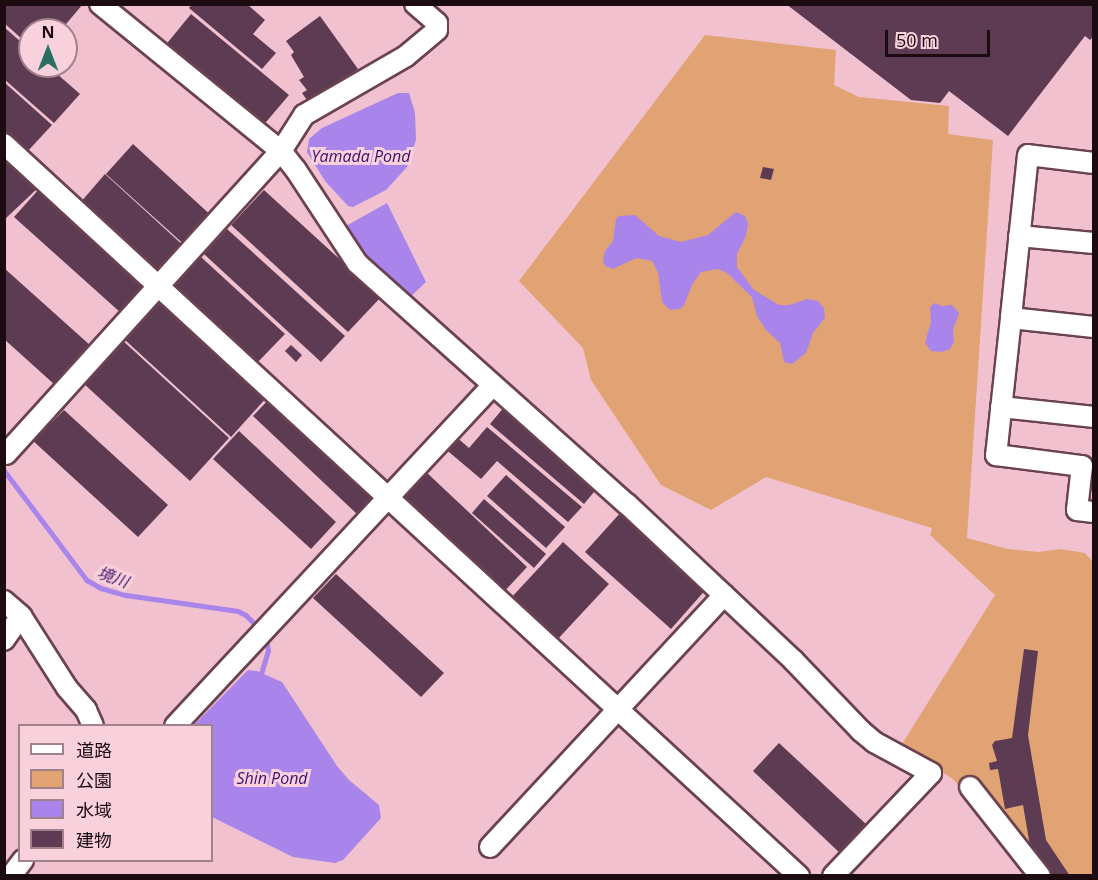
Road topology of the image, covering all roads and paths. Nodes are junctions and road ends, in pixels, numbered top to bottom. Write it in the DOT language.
graph roads {
  1 [pos="100,4"];
  2 [pos="415,4"];
  3 [pos="4,144"];
  4 [pos="281,151"];
  5 [pos="1094,163"];
  6 [pos="1019,236"];
  7 [pos="1094,243"];
  8 [pos="160,287"];
  9 [pos="1011,318"];
  10 [pos="1094,327"];
  11 [pos="493,385"];
  12 [pos="1001,407"];
  13 [pos="1094,417"];
  14 [pos="6,454"];
  15 [pos="388,499"];
  16 [pos="1094,513"];
  17 [pos="724,595"];
  18 [pos="4,601"];
  19 [pos="21,616"];
  20 [pos="4,640"];
  21 [pos="618,709"];
  22 [pos="92,724"];
  23 [pos="177,724"];
  24 [pos="969,787"];
  25 [pos="490,847"];
  26 [pos="22,862"];
  27 [pos="11,876"];
  28 [pos="799,876"];
  29 [pos="833,876"];
  30 [pos="1040,876"];
  1 -- 4 [label="street"];
  2 -- 4 [label="street"];
  3 -- 8 [label="street"];
  4 -- 8 [label="street"];
  4 -- 11 [label="street"];
  5 -- 6 [label="street"];
  6 -- 7 [label="street"];
  6 -- 9 [label="street"];
  8 -- 14 [label="street"];
  8 -- 15 [label="street"];
  9 -- 10 [label="street"];
  9 -- 12 [label="street"];
  11 -- 15 [label="street"];
  11 -- 17 [label="street"];
  12 -- 13 [label="street"];
  12 -- 16 [label="street"];
  15 -- 21 [label="street"];
  15 -- 23 [label="street"];
  17 -- 21 [label="street"];
  17 -- 29 [label="street"];
  18 -- 19 [label="street"];
  19 -- 20 [label="street"];
  19 -- 22 [label="street"];
  21 -- 25 [label="street"];
  21 -- 28 [label="street"];
  24 -- 30 [label="street"];
  26 -- 27 [label="street"];
}
